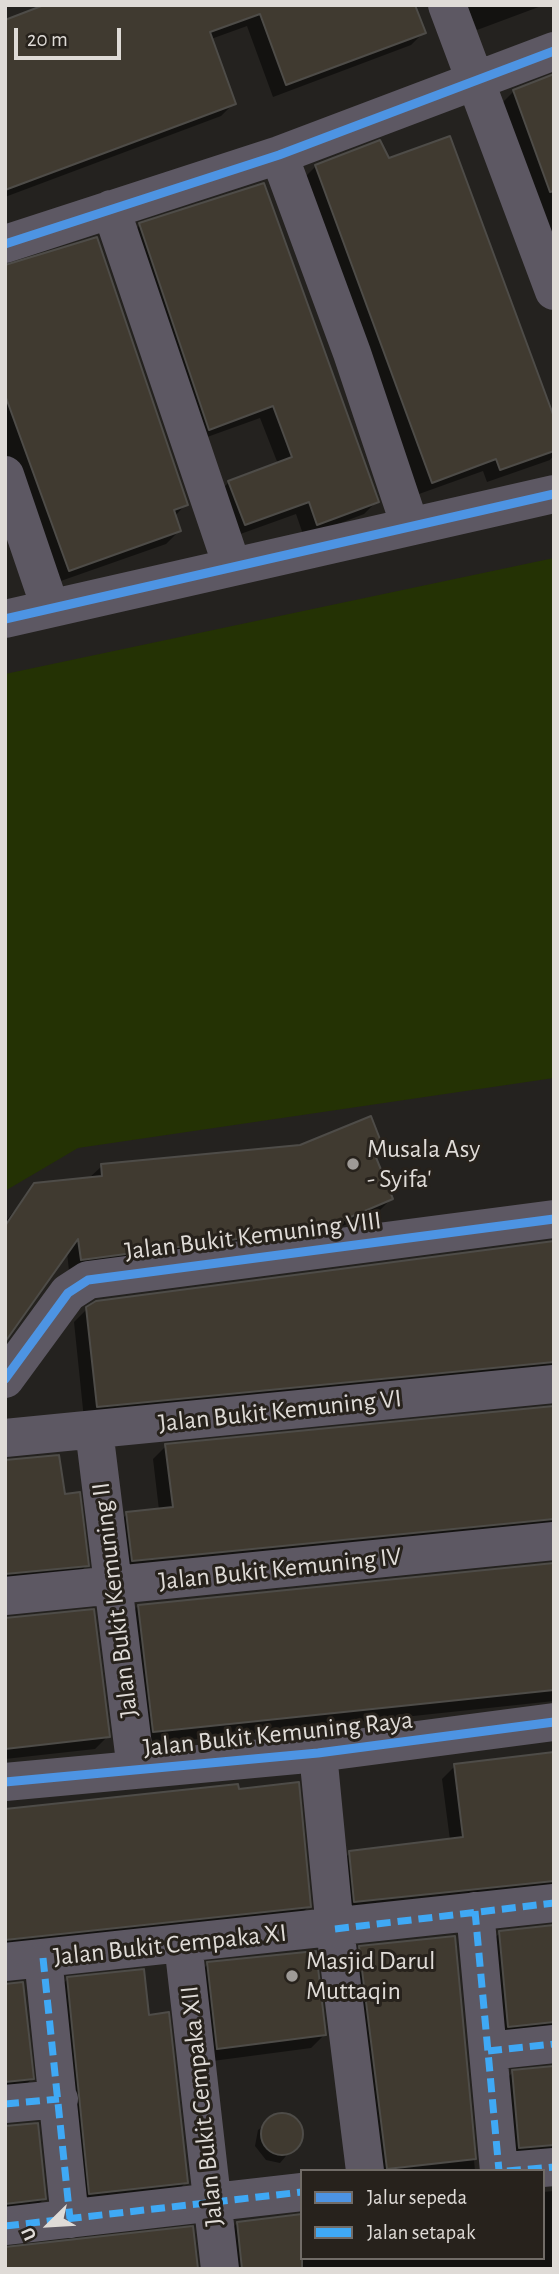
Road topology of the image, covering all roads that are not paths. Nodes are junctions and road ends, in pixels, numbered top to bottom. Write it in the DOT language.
graph roads {
  1 [pos="447,5"];
  2 [pos="554,51"];
  3 [pos="474,83"];
  4 [pos="279,155"];
  5 [pos="111,209"];
  6 [pos="5,244"];
  7 [pos="554,291"];
  8 [pos="5,475"];
  9 [pos="554,494"];
  10 [pos="410,526"];
  11 [pos="232,566"];
  12 [pos="50,607"];
  13 [pos="5,619"];
  14 [pos="554,1219"];
  15 [pos="5,1380"];
  16 [pos="554,1384"];
  17 [pos="94,1430"];
  18 [pos="5,1438"];
  19 [pos="554,1541"];
  20 [pos="111,1586"];
  21 [pos="5,1596"];
  22 [pos="554,1721"];
  23 [pos="318,1753"];
  24 [pos="135,1770"];
  25 [pos="5,1782"];
  26 [pos="554,1903"];
  27 [pos="475,1911"];
  28 [pos="335,1928"];
  29 [pos="183,1943"];
  30 [pos="43,1958"];
  31 [pos="5,1962"];
  32 [pos="554,2044"];
  33 [pos="488,2051"];
  34 [pos="59,2099"];
  35 [pos="5,2104"];
  36 [pos="554,2167"];
  37 [pos="365,2169"];
  38 [pos="499,2169"];
  39 [pos="530,2169"];
  40 [pos="300,2192"];
  41 [pos="212,2201"];
  42 [pos="70,2219"];
  43 [pos="5,2226"];
  44 [pos="220,2269"];
  1 -- 3 [label="street"];
  2 -- 3 [label="street"];
  3 -- 4 [label="street"];
  3 -- 7 [label="street"];
  4 -- 5 [label="street"];
  4 -- 10 [label="street"];
  5 -- 6 [label="street"];
  5 -- 11 [label="street"];
  8 -- 12 [label="street"];
  9 -- 10 [label="street"];
  10 -- 11 [label="street"];
  11 -- 12 [label="street"];
  12 -- 13 [label="street"];
  14 -- 15 [label="street, Jalan Bukit Kemuning VIII"];
  16 -- 17 [label="street, Jalan Bukit Kemuning VI"];
  17 -- 18 [label="street, Jalan Bukit Kemuning VI"];
  17 -- 20 [label="street, Jalan Bukit Kemuning II"];
  19 -- 20 [label="street, Jalan Bukit Kemuning IV"];
  20 -- 21 [label="street, Jalan Bukit Kemuning IV"];
  20 -- 24 [label="street, Jalan Bukit Kemuning II"];
  22 -- 23 [label="street, Jalan Bukit Kemuning Raya"];
  23 -- 24 [label="street, Jalan Bukit Kemuning Raya"];
  23 -- 28 [label="street"];
  24 -- 25 [label="street, Jalan Bukit Kemuning Raya"];
  26 -- 27 [label="street, Jalan Bukit Cempaka XI"];
  27 -- 28 [label="street, Jalan Bukit Cempaka XI"];
  27 -- 33 [label="street"];
  28 -- 29 [label="street, Jalan Bukit Cempaka XI"];
  28 -- 37 [label="street"];
  29 -- 30 [label="street, Jalan Bukit Cempaka XI"];
  29 -- 41 [label="street, Jalan Bukit Cempaka XII"];
  30 -- 31 [label="street, Jalan Bukit Cempaka XI"];
  30 -- 34 [label="street"];
  32 -- 33 [label="street"];
  33 -- 38 [label="street"];
  34 -- 35 [label="street"];
  34 -- 42 [label="street"];
  36 -- 39 [label="street"];
  40 -- 41 [label="street"];
  41 -- 42 [label="street"];
  41 -- 44 [label="street, Jalan Bukit Cempaka XII"];
  42 -- 43 [label="street"];
}
